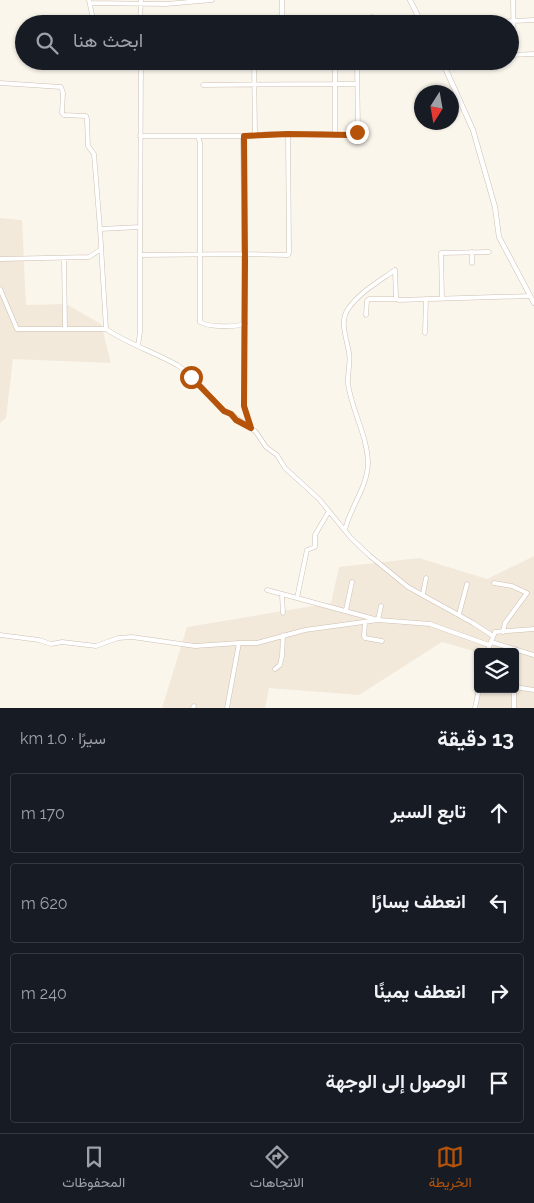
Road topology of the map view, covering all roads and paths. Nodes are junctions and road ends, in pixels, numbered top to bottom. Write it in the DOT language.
graph roads {
  1 [pos="212,0"];
  2 [pos="282,0"];
  3 [pos="410,0"];
  4 [pos="513,0"];
  5 [pos="89,1"];
  6 [pos="141,2"];
  7 [pos="166,2"];
  8 [pos="92,15"];
  9 [pos="140,15"];
  10 [pos="282,15"];
  11 [pos="418,15"];
  12 [pos="513,15"];
  13 [pos="534,20"];
  14 [pos="519,21"];
  15 [pos="534,54"];
  16 [pos="519,55"];
  17 [pos="141,70"];
  18 [pos="254,70"];
  19 [pos="334,70"];
  20 [pos="357,70"];
  21 [pos="446,70"];
  22 [pos="0,83"];
  23 [pos="253,84"];
  24 [pos="335,84"];
  25 [pos="358,84"];
  26 [pos="203,85"];
  27 [pos="288,134"];
  28 [pos="335,134"];
  29 [pos="254,135"];
  30 [pos="140,136"];
  31 [pos="198,136"];
  32 [pos="244,136"];
  33 [pos="140,227"];
  34 [pos="100,229"];
  35 [pos="100,250"];
  36 [pos="472,252"];
  37 [pos="489,252"];
  38 [pos="199,254"];
  39 [pos="244,254"];
  40 [pos="140,255"];
  41 [pos="64,258"];
  42 [pos="0,259"];
  43 [pos="472,263"];
  44 [pos="0,289"];
  45 [pos="530,296"];
  46 [pos="397,298"];
  47 [pos="442,298"];
  48 [pos="426,299"];
  49 [pos="534,303"];
  50 [pos="366,315"];
  51 [pos="245,322"];
  52 [pos="64,329"];
  53 [pos="106,329"];
  54 [pos="425,333"];
  55 [pos="138,346"];
  56 [pos="251,428"];
  57 [pos="329,510"];
  58 [pos="345,530"];
  59 [pos="426,578"];
  60 [pos="352,582"];
  61 [pos="494,583"];
  62 [pos="467,584"];
  63 [pos="267,590"];
  64 [pos="423,594"];
  65 [pos="282,595"];
  66 [pos="297,598"];
  67 [pos="381,606"];
  68 [pos="346,610"];
  69 [pos="284,612"];
  70 [pos="459,614"];
  71 [pos="378,620"];
  72 [pos="365,622"];
  73 [pos="534,629"];
  74 [pos="503,632"];
  75 [pos="0,635"];
  76 [pos="284,635"];
  77 [pos="493,636"];
  78 [pos="382,641"];
  79 [pos="240,643"];
  80 [pos="490,643"];
  81 [pos="501,645"];
  82 [pos="488,648"];
  83 [pos="500,648"];
  84 [pos="534,655"];
  85 [pos="275,669"];
  86 [pos="519,688"];
  87 [pos="534,690"];
  88 [pos="478,693"];
  89 [pos="515,693"];
  90 [pos="227,708"];
  91 [pos="475,708"];
  92 [pos="514,708"];
  1 -- 7 [label="street"];
  2 -- 10 [label="street"];
  3 -- 11 [label="street"];
  4 -- 12 [label="street"];
  5 -- 6 [label="street"];
  5 -- 8 [label="street"];
  6 -- 7 [label="street"];
  6 -- 9 [label="street"];
  13 -- 14 [label="street"];
  15 -- 16 [label="street"];
  17 -- 30 [label="street"];
  18 -- 23 [label="street"];
  19 -- 24 [label="street"];
  20 -- 25 [label="street"];
  21 -- 45 [label="street"];
  22 -- 34 [label="street"];
  23 -- 24 [label="street"];
  23 -- 26 [label="street"];
  23 -- 29 [label="street"];
  24 -- 25 [label="street"];
  24 -- 28 [label="street"];
  25 -- 28 [label="street"];
  27 -- 28 [label="street"];
  27 -- 29 [label="street"];
  27 -- 39 [label="street"];
  29 -- 32 [label="street"];
  30 -- 31 [label="street"];
  30 -- 33 [label="street"];
  31 -- 32 [label="street"];
  31 -- 38 [label="street"];
  32 -- 39 [label="street"];
  33 -- 34 [label="street"];
  33 -- 40 [label="street"];
  34 -- 35 [label="street"];
  35 -- 41 [label="street"];
  35 -- 53 [label="street"];
  36 -- 37 [label="street"];
  36 -- 43 [label="street"];
  36 -- 47 [label="street"];
  38 -- 39 [label="street"];
  38 -- 40 [label="street"];
  38 -- 51 [label="street"];
  39 -- 51 [label="street"];
  40 -- 55 [label="street"];
  41 -- 42 [label="street"];
  41 -- 52 [label="street"];
  44 -- 52 [label="street"];
  45 -- 47 [label="street"];
  45 -- 49 [label="street"];
  46 -- 48 [label="street"];
  46 -- 50 [label="street"];
  46 -- 58 [label="street"];
  47 -- 48 [label="street"];
  48 -- 54 [label="street"];
  51 -- 56 [label="street"];
  52 -- 53 [label="street"];
  53 -- 55 [label="street"];
  55 -- 56 [label="street"];
  56 -- 57 [label="street"];
  57 -- 58 [label="street"];
  57 -- 66 [label="street"];
  58 -- 64 [label="street"];
  59 -- 64 [label="street"];
  60 -- 68 [label="street"];
  61 -- 74 [label="street"];
  62 -- 70 [label="street"];
  63 -- 65 [label="street"];
  64 -- 70 [label="street"];
  65 -- 66 [label="street"];
  65 -- 69 [label="street"];
  66 -- 68 [label="street"];
  67 -- 71 [label="street"];
  68 -- 71 [label="street"];
  70 -- 77 [label="street"];
  71 -- 72 [label="street"];
  71 -- 80 [label="street"];
  72 -- 76 [label="street"];
  72 -- 78 [label="street"];
  73 -- 74 [label="street"];
  74 -- 77 [label="street"];
  75 -- 79 [label="street"];
  76 -- 79 [label="street"];
  76 -- 85 [label="street"];
  77 -- 80 [label="street"];
  79 -- 90 [label="street"];
  80 -- 81 [label="street"];
  80 -- 82 [label="street"];
  81 -- 83 [label="street"];
  81 -- 84 [label="street"];
  86 -- 87 [label="street"];
  88 -- 91 [label="street"];
  89 -- 92 [label="street"];
}
